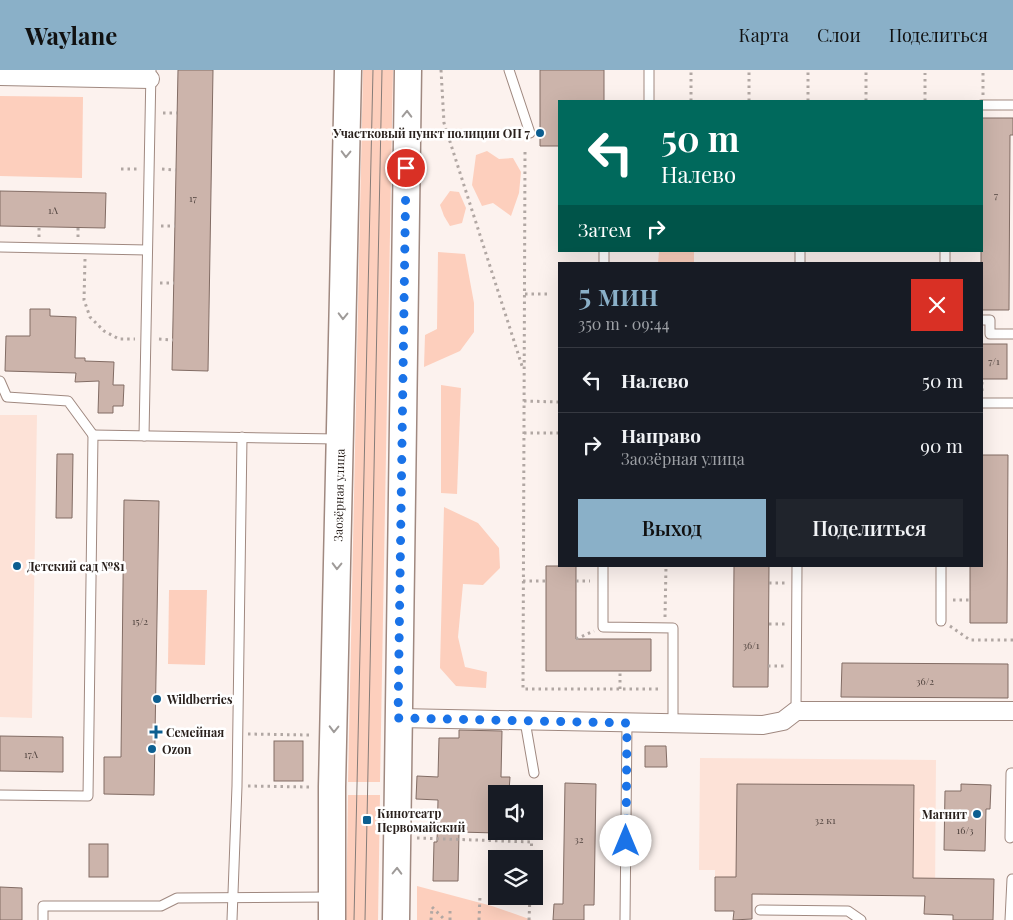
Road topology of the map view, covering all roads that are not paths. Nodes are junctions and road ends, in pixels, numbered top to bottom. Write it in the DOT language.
graph roads {
  1 [pos="348,70"];
  2 [pos="408,70"];
  3 [pos="509,70"];
  4 [pos="649,70"];
  5 [pos="150,74"];
  6 [pos="0,76"];
  7 [pos="649,100"];
  8 [pos="983,105"];
  9 [pos="1013,105"];
  10 [pos="530,133"];
  11 [pos="0,247"];
  12 [pos="147,250"];
  13 [pos="983,320"];
  14 [pos="1013,334"];
  15 [pos="0,381"];
  16 [pos="4,396"];
  17 [pos="983,403"];
  18 [pos="1013,403"];
  19 [pos="93,436"];
  20 [pos="144,436"];
  21 [pos="242,437"];
  22 [pos="340,439"];
  23 [pos="603,567"];
  24 [pos="797,567"];
  25 [pos="941,567"];
  26 [pos="941,620"];
  27 [pos="796,711"];
  28 [pos="1013,711"];
  29 [pos="398,718"];
  30 [pos="524,721"];
  31 [pos="627,723"];
  32 [pos="673,724"];
  33 [pos="534,773"];
  34 [pos="1013,773"];
  35 [pos="0,795"];
  36 [pos="1010,838"];
  37 [pos="1012,879"];
  38 [pos="232,898"];
  39 [pos="332,909"];
  40 [pos="760,910"];
  41 [pos="43,920"];
  42 [pos="232,920"];
  43 [pos="396,920"];
  44 [pos="625,920"];
  45 [pos="861,920"];
  46 [pos="1010,920"];
  1 -- 22 [label="main road, Заозёрная улица, one-way"];
  29 -- 2 [label="main road, one-way"];
  3 -- 10 [label="lane"];
  4 -- 7 [label="lane"];
  5 -- 6 [label="street"];
  5 -- 12 [label="lane"];
  8 -- 9 [label="lane"];
  11 -- 12 [label="lane"];
  12 -- 20 [label="lane"];
  13 -- 14 [label="lane"];
  15 -- 16 [label="lane"];
  16 -- 19 [label="lane"];
  17 -- 18 [label="lane"];
  19 -- 20 [label="lane"];
  19 -- 35 [label="lane"];
  20 -- 21 [label="lane"];
  21 -- 22 [label="lane"];
  21 -- 38 [label="lane"];
  22 -- 39 [label="main road, Заозёрная улица, one-way"];
  23 -- 32 [label="lane"];
  24 -- 27 [label="lane"];
  25 -- 26 [label="lane"];
  27 -- 28 [label="street"];
  27 -- 32 [label="street"];
  29 -- 30 [label="street"];
  43 -- 29 [label="main road, one-way"];
  30 -- 31 [label="street"];
  30 -- 33 [label="lane"];
  31 -- 32 [label="street"];
  31 -- 44 [label="lane"];
  34 -- 36 [label="lane"];
  37 -- 46 [label="lane"];
  38 -- 39 [label="lane"];
  38 -- 41 [label="lane"];
  38 -- 42 [label="lane"];
  40 -- 45 [label="lane"];
}
